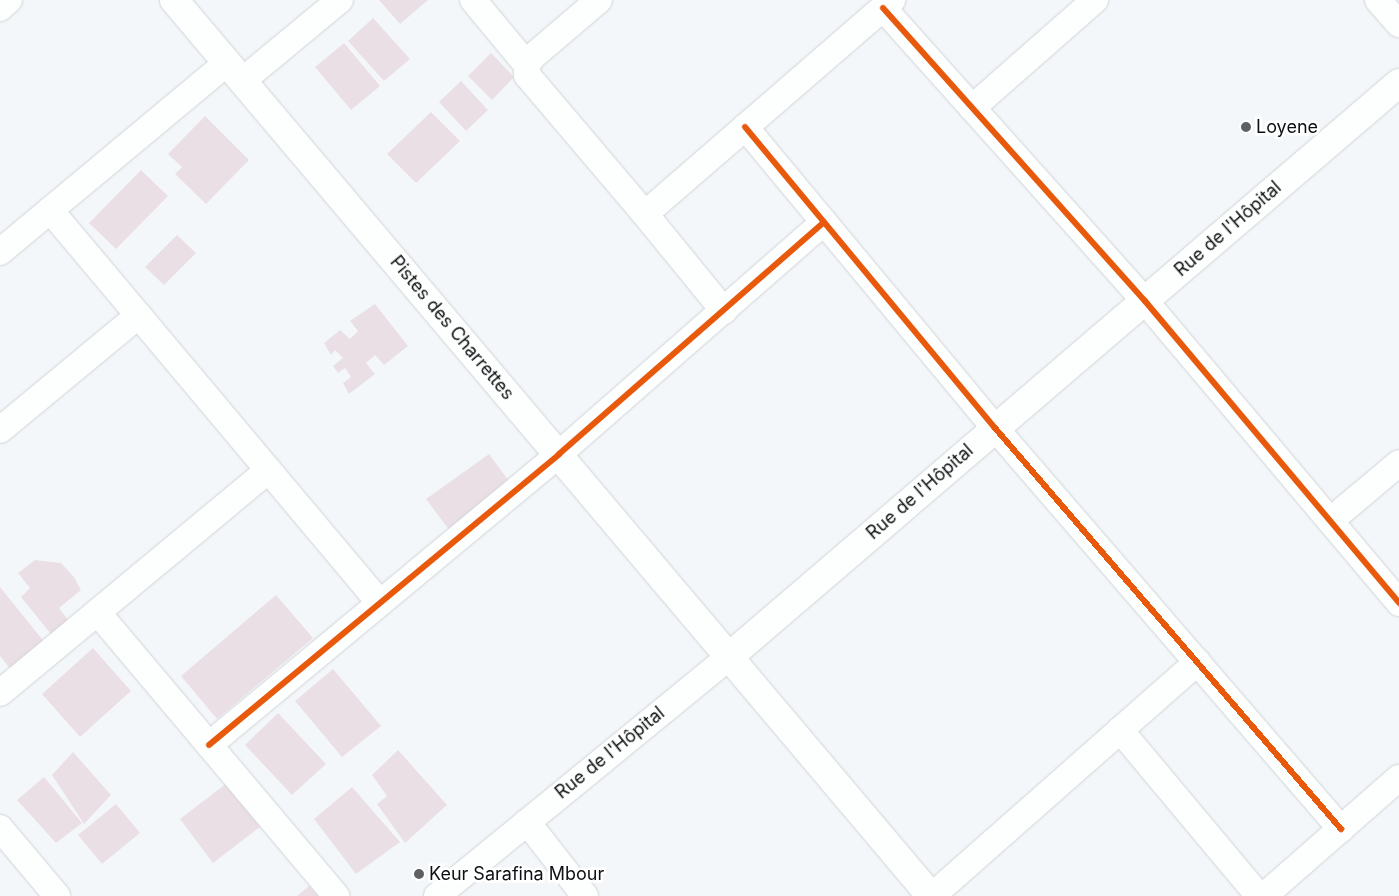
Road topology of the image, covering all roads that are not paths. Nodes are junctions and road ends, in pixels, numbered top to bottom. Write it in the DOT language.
graph roads {
  1 [pos="10,0"];
  2 [pos="174,0"];
  3 [pos="340,0"];
  4 [pos="473,0"];
  5 [pos="599,0"];
  6 [pos="1095,0"];
  7 [pos="1378,0"];
  8 [pos="888,4"];
  9 [pos="0,8"];
  10 [pos="1399,24"];
  11 [pos="527,65"];
  12 [pos="235,72"];
  13 [pos="1399,83"];
  14 [pos="972,108"];
  15 [pos="745,127"];
  16 [pos="50,210"];
  17 [pos="646,214"];
  18 [pos="824,222"];
  19 [pos="0,252"];
  20 [pos="1145,301"];
  21 [pos="724,311"];
  22 [pos="139,315"];
  23 [pos="995,428"];
  24 [pos="0,430"];
  25 [pos="559,454"];
  26 [pos="1399,463"];
  27 [pos="269,470"];
  28 [pos="1330,521"];
  29 [pos="380,603"];
  30 [pos="1399,603"];
  31 [pos="98,613"];
  32 [pos="730,656"];
  33 [pos="1197,662"];
  34 [pos="0,694"];
  35 [pos="1120,730"];
  36 [pos="209,745"];
  37 [pos="1399,778"];
  38 [pos="527,822"];
  39 [pos="0,828"];
  40 [pos="1341,828"];
  41 [pos="57,896"];
  42 [pos="336,896"];
  43 [pos="437,896"];
  44 [pos="585,896"];
  45 [pos="932,896"];
  46 [pos="1259,896"];
  47 [pos="1264,896"];
  1 -- 9 [label="street"];
  2 -- 12 [label="main road, Pistes des Charrettes"];
  3 -- 12 [label="street"];
  4 -- 11 [label="street"];
  5 -- 11 [label="street"];
  6 -- 14 [label="street"];
  7 -- 10 [label="street"];
  8 -- 14 [label="street"];
  8 -- 15 [label="street"];
  11 -- 17 [label="street"];
  12 -- 16 [label="street"];
  12 -- 25 [label="main road, Pistes des Charrettes"];
  13 -- 20 [label="main road, Rue de l'Hôpital"];
  14 -- 20 [label="street"];
  15 -- 17 [label="street"];
  15 -- 18 [label="street"];
  16 -- 19 [label="street"];
  16 -- 22 [label="street"];
  17 -- 21 [label="street"];
  18 -- 21 [label="street"];
  18 -- 23 [label="street"];
  20 -- 23 [label="main road, Rue de l'Hôpital"];
  20 -- 28 [label="street"];
  21 -- 25 [label="street"];
  22 -- 24 [label="street"];
  22 -- 27 [label="street"];
  23 -- 32 [label="main road, Rue de l'Hôpital"];
  23 -- 33 [label="street"];
  25 -- 29 [label="street"];
  25 -- 32 [label="main road, Pistes des Charrettes"];
  26 -- 28 [label="street"];
  27 -- 29 [label="street"];
  27 -- 31 [label="street"];
  28 -- 30 [label="street"];
  29 -- 36 [label="street"];
  31 -- 34 [label="street"];
  31 -- 36 [label="street"];
  32 -- 38 [label="street, Rue de l'Hôpital"];
  32 -- 45 [label="main road, Pistes des Charrettes"];
  33 -- 35 [label="street"];
  33 -- 40 [label="street"];
  35 -- 45 [label="street"];
  35 -- 46 [label="street"];
  36 -- 42 [label="street"];
  37 -- 40 [label="street"];
  38 -- 43 [label="street, Rue de l'Hôpital"];
  38 -- 44 [label="street"];
  39 -- 41 [label="street"];
  40 -- 47 [label="street"];
}
